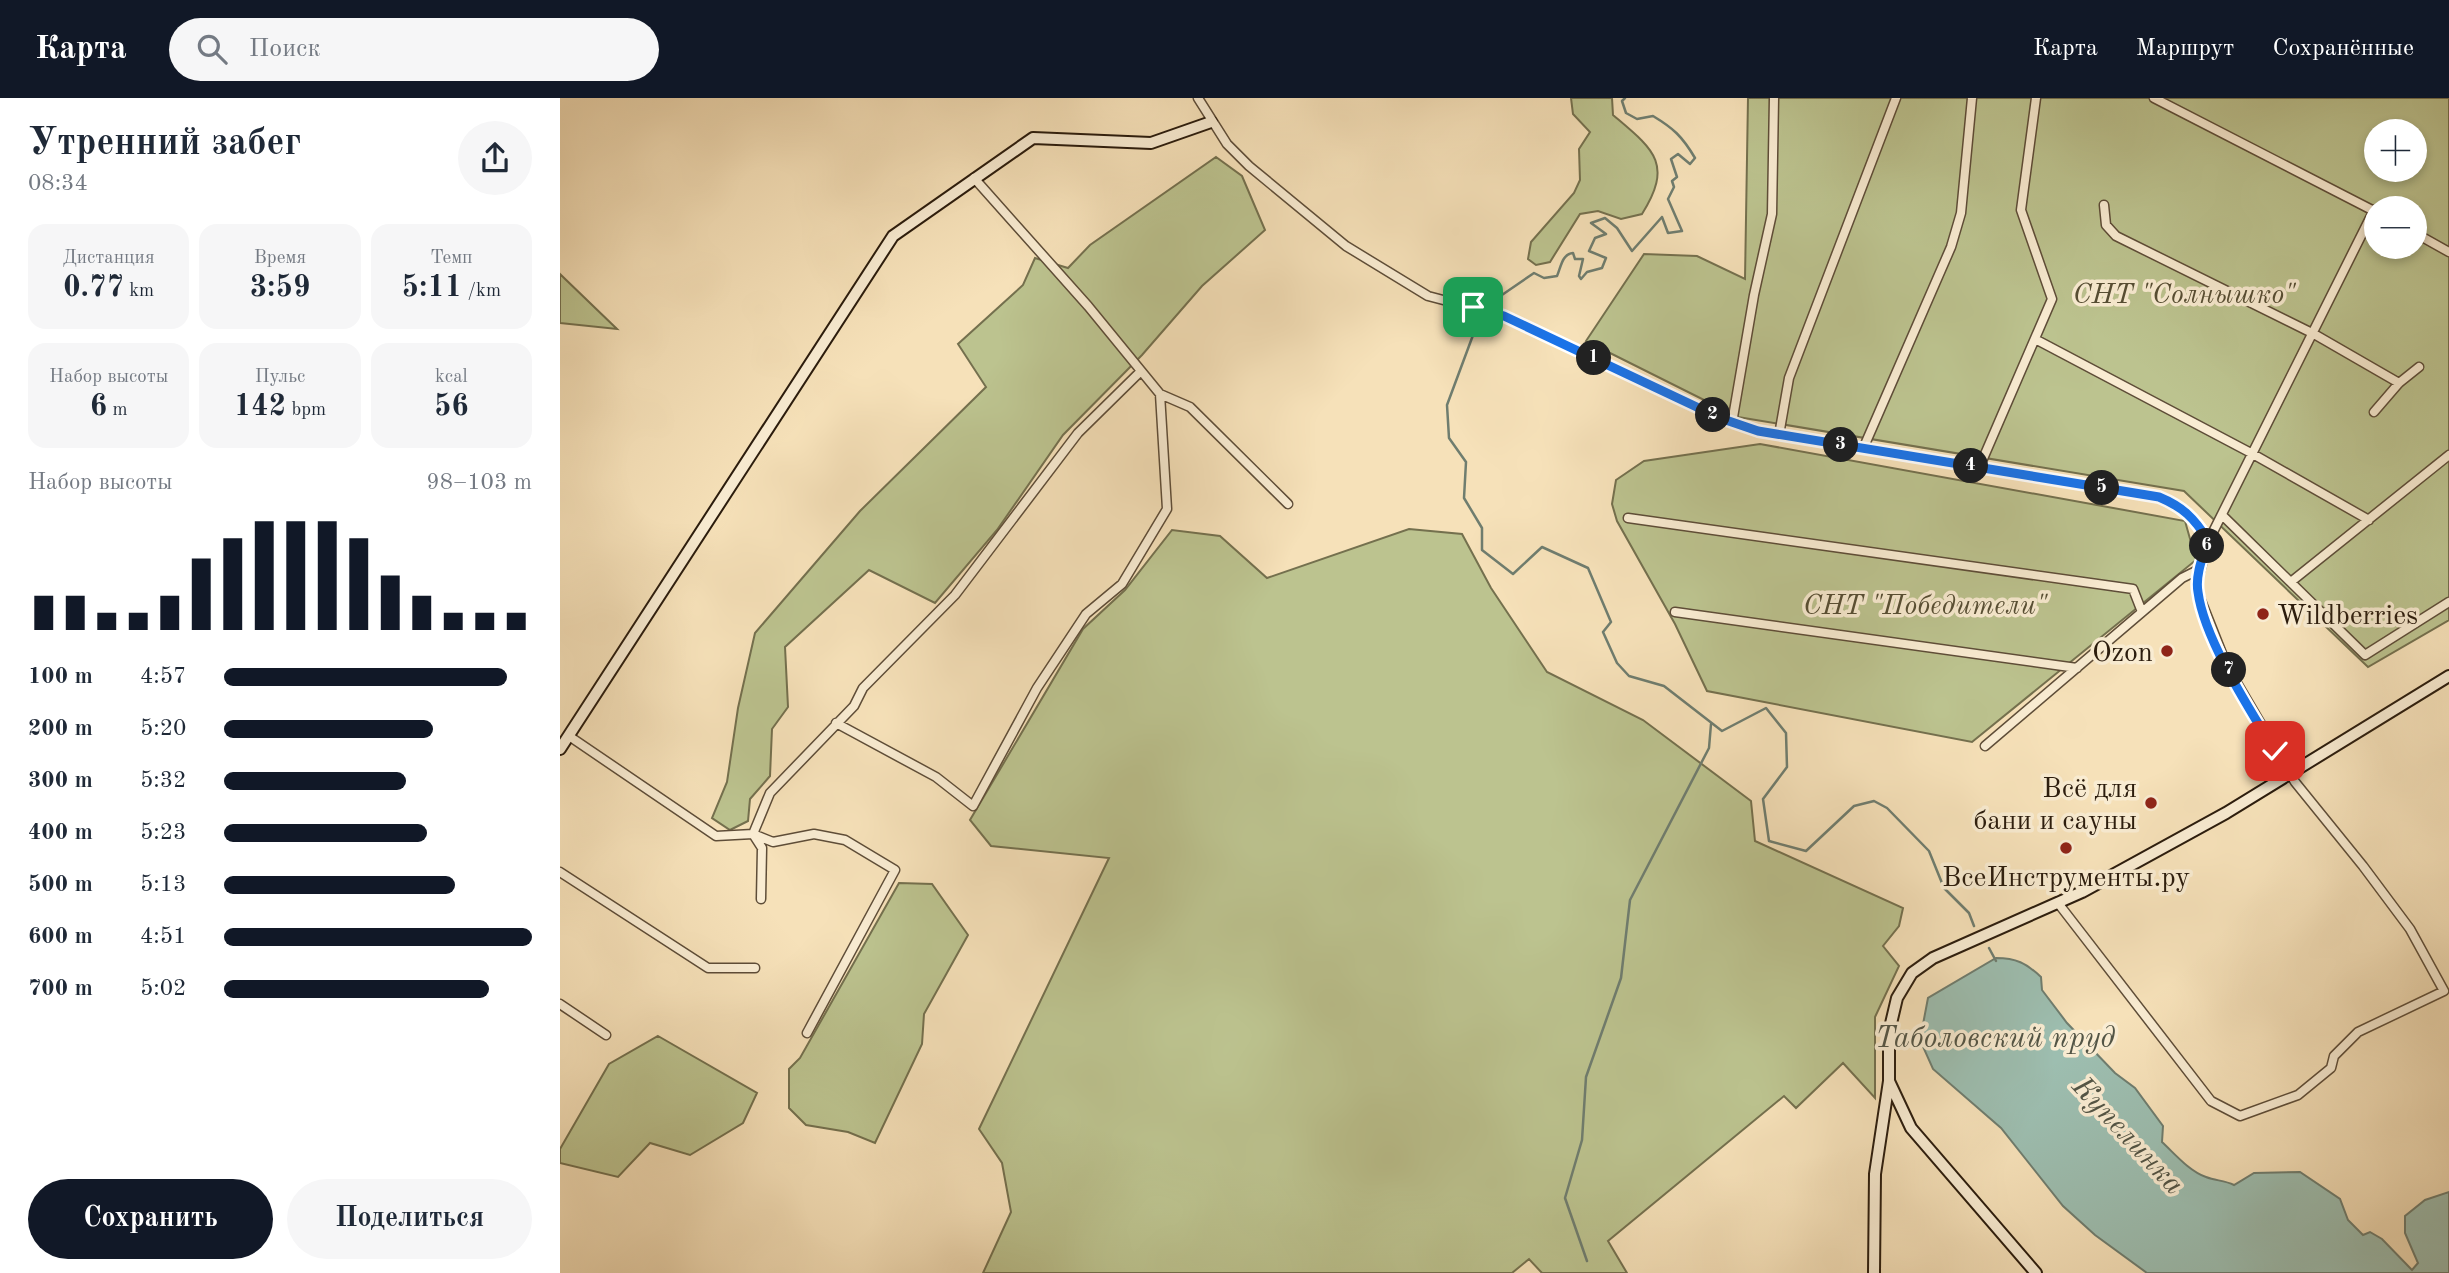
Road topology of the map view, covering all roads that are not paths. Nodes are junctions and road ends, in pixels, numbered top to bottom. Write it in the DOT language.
graph roads {
  1 [pos="1198,98"];
  2 [pos="1774,98"];
  3 [pos="1896,98"];
  4 [pos="1972,98"];
  5 [pos="2036,98"];
  6 [pos="2154,98"];
  7 [pos="1211,122"];
  8 [pos="974,178"];
  9 [pos="2104,205"];
  10 [pos="2364,205"];
  11 [pos="2364,233"];
  12 [pos="2427,240"];
  13 [pos="2449,252"];
  14 [pos="2314,334"];
  15 [pos="2035,339"];
  16 [pos="2419,367"];
  17 [pos="1140,372"];
  18 [pos="2399,383"];
  19 [pos="1160,394"];
  20 [pos="2374,412"];
  21 [pos="1732,423"];
  22 [pos="1779,435"];
  23 [pos="1863,449"];
  24 [pos="2251,453"];
  25 [pos="2449,455"];
  26 [pos="1979,468"];
  27 [pos="1288,504"];
  28 [pos="2222,515"];
  29 [pos="1628,518"];
  30 [pos="2369,520"];
  31 [pos="2208,540"];
  32 [pos="2200,569"];
  33 [pos="2292,581"];
  34 [pos="2449,602"];
  35 [pos="1675,612"];
  36 [pos="2142,612"];
  37 [pos="2077,668"];
  38 [pos="2449,676"];
  39 [pos="836,723"];
  40 [pos="569,736"];
  41 [pos="1985,747"];
  42 [pos="560,749"];
  43 [pos="2290,775"];
  44 [pos="753,834"];
  45 [pos="560,872"];
  46 [pos="761,899"];
  47 [pos="2058,903"];
  48 [pos="755,968"];
  49 [pos="560,1004"];
  50 [pos="807,1032"];
  51 [pos="606,1035"];
  52 [pos="1889,1081"];
  53 [pos="1874,1273"];
  54 [pos="2036,1273"];
  1 -- 7 [label="street"];
  2 -- 21 [label="street"];
  3 -- 22 [label="street"];
  4 -- 23 [label="street"];
  5 -- 15 [label="street"];
  6 -- 10 [label="street"];
  7 -- 8 [label="street"];
  7 -- 21 [label="street"];
  8 -- 17 [label="street"];
  8 -- 40 [label="street"];
  9 -- 14 [label="street"];
  11 -- 14 [label="street"];
  12 -- 13 [label="street"];
  14 -- 18 [label="street"];
  14 -- 24 [label="street"];
  15 -- 24 [label="street"];
  15 -- 26 [label="street"];
  16 -- 18 [label="street"];
  17 -- 19 [label="street"];
  17 -- 39 [label="street"];
  18 -- 20 [label="street"];
  19 -- 27 [label="street"];
  19 -- 39 [label="street"];
  21 -- 22 [label="street"];
  22 -- 23 [label="street"];
  23 -- 26 [label="street"];
  24 -- 28 [label="street"];
  24 -- 30 [label="street"];
  25 -- 30 [label="street"];
  26 -- 31 [label="street"];
  28 -- 31 [label="street"];
  28 -- 33 [label="street"];
  29 -- 36 [label="street"];
  30 -- 33 [label="street"];
  31 -- 32 [label="street"];
  32 -- 36 [label="street"];
  32 -- 43 [label="street"];
  33 -- 34 [label="street"];
  35 -- 37 [label="street"];
  36 -- 37 [label="street"];
  37 -- 41 [label="street"];
  38 -- 43 [label="street"];
  39 -- 44 [label="street"];
  40 -- 42 [label="street"];
  40 -- 44 [label="street"];
  43 -- 47 [label="street"];
  43 -- 47 [label="street"];
  44 -- 46 [label="street"];
  44 -- 50 [label="street"];
  45 -- 48 [label="street"];
  47 -- 52 [label="street"];
  49 -- 51 [label="street"];
  52 -- 53 [label="street"];
  52 -- 54 [label="street"];
}
